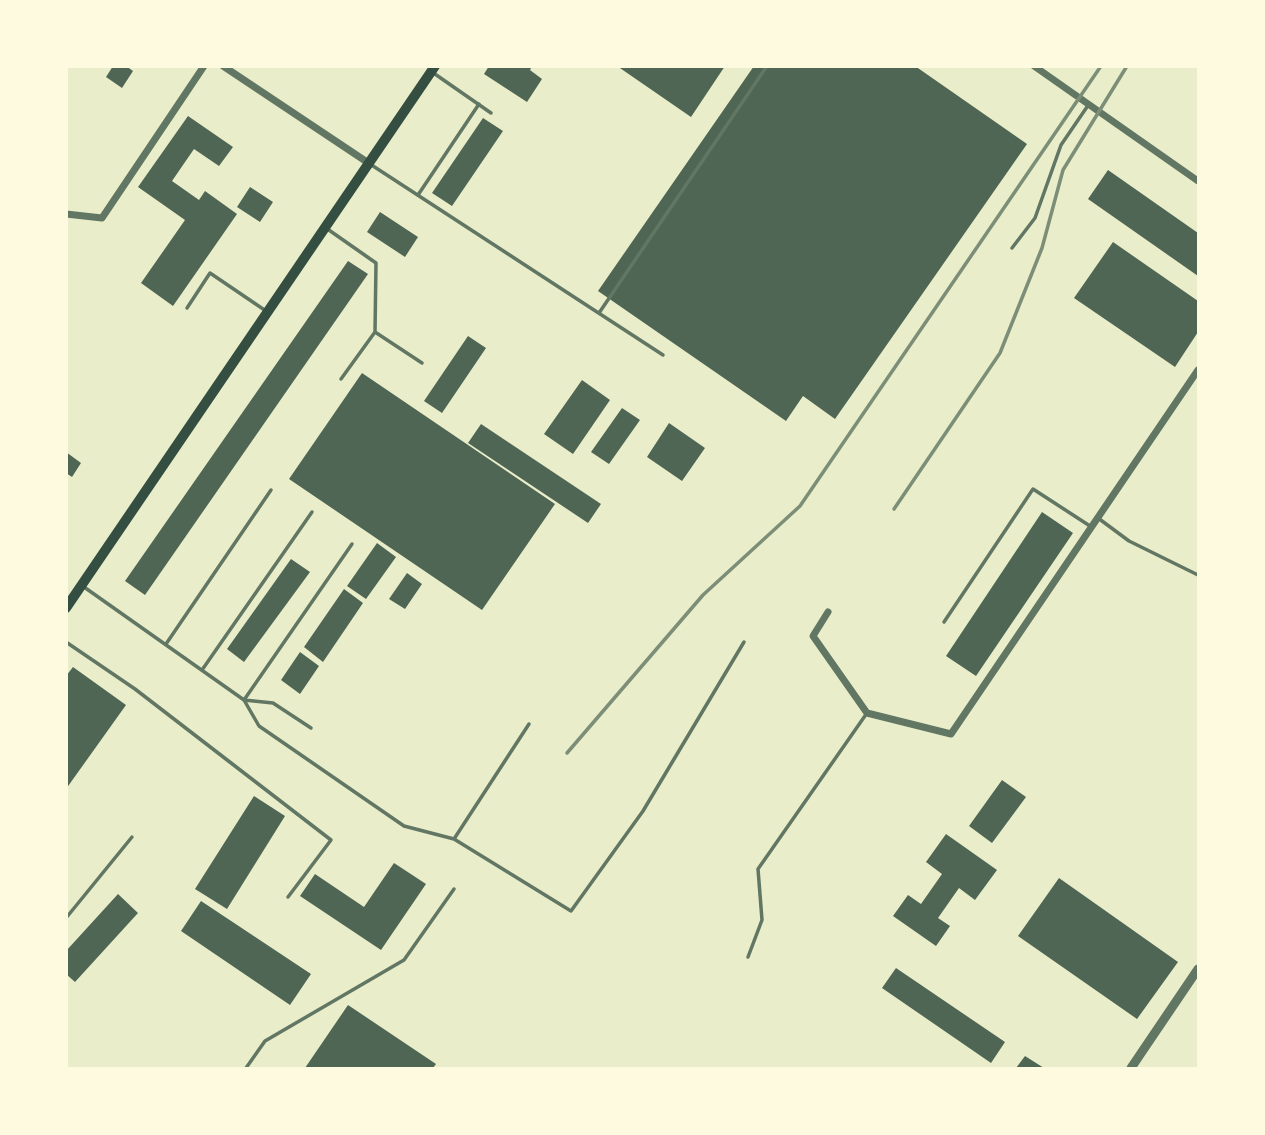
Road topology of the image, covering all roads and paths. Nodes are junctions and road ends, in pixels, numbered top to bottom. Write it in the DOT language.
graph roads {
  1 [pos="204,66"];
  2 [pos="223,66"];
  3 [pos="767,66"];
  4 [pos="1034,66"];
  5 [pos="433,69"];
  6 [pos="479,104"];
  7 [pos="1089,104"];
  8 [pos="491,113"];
  9 [pos="370,164"];
  10 [pos="1199,181"];
  11 [pos="418,195"];
  12 [pos="66,214"];
  13 [pos="326,228"];
  14 [pos="1012,248"];
  15 [pos="187,309"];
  16 [pos="268,313"];
  17 [pos="599,313"];
  18 [pos="375,332"];
  19 [pos="663,355"];
  20 [pos="422,363"];
  21 [pos="1199,370"];
  22 [pos="341,379"];
  23 [pos="271,490"];
  24 [pos="312,512"];
  25 [pos="1098,518"];
  26 [pos="1092,527"];
  27 [pos="352,544"];
  28 [pos="1199,575"];
  29 [pos="82,586"];
  30 [pos="66,608"];
  31 [pos="828,612"];
  32 [pos="944,622"];
  33 [pos="66,642"];
  34 [pos="744,642"];
  35 [pos="166,644"];
  36 [pos="202,670"];
  37 [pos="244,700"];
  38 [pos="867,713"];
  39 [pos="529,724"];
  40 [pos="311,728"];
  41 [pos="132,838"];
  42 [pos="454,839"];
  43 [pos="454,889"];
  44 [pos="288,897"];
  45 [pos="66,918"];
  46 [pos="748,957"];
  47 [pos="1199,969"];
  48 [pos="246,1069"];
  49 [pos="1130,1069"];
  1 -- 12 [label="street"];
  2 -- 9 [label="street"];
  3 -- 17 [label="lane"];
  4 -- 7 [label="street"];
  5 -- 6 [label="lane"];
  5 -- 9 [label="main road"];
  6 -- 8 [label="lane"];
  6 -- 11 [label="lane"];
  7 -- 10 [label="street"];
  7 -- 14 [label="lane"];
  9 -- 11 [label="lane"];
  9 -- 13 [label="main road"];
  11 -- 17 [label="lane"];
  13 -- 16 [label="main road"];
  13 -- 18 [label="lane"];
  15 -- 16 [label="lane"];
  16 -- 29 [label="main road"];
  17 -- 19 [label="lane"];
  18 -- 20 [label="lane"];
  18 -- 22 [label="lane"];
  21 -- 25 [label="street"];
  23 -- 35 [label="lane"];
  24 -- 36 [label="lane"];
  25 -- 26 [label="street"];
  25 -- 28 [label="lane"];
  26 -- 32 [label="lane"];
  26 -- 38 [label="street"];
  27 -- 37 [label="lane"];
  29 -- 30 [label="main road"];
  29 -- 35 [label="lane"];
  31 -- 38 [label="street"];
  33 -- 44 [label="lane"];
  34 -- 42 [label="lane"];
  35 -- 36 [label="lane"];
  36 -- 37 [label="lane"];
  37 -- 40 [label="lane"];
  37 -- 42 [label="lane"];
  38 -- 46 [label="lane"];
  39 -- 42 [label="lane"];
  41 -- 45 [label="lane"];
  43 -- 48 [label="lane"];
  47 -- 49 [label="street"];
}
